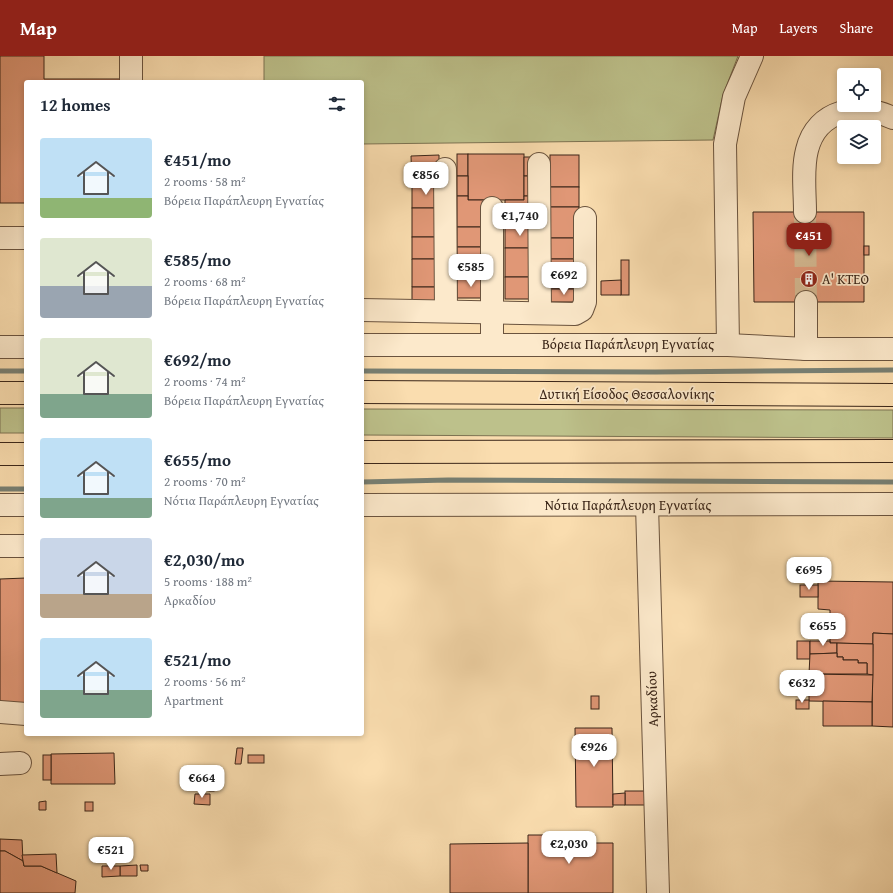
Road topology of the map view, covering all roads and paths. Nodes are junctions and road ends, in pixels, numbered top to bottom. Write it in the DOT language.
graph roads {
  1 [pos="131,56"];
  2 [pos="752,56"];
  3 [pos="131,80"];
  4 [pos="893,118"];
  5 [pos="539,164"];
  6 [pos="445,169"];
  7 [pos="492,208"];
  8 [pos="805,212"];
  9 [pos="585,218"];
  10 [pos="0,238"];
  11 [pos="24,238"];
  12 [pos="806,302"];
  13 [pos="364,310"];
  14 [pos="446,311"];
  15 [pos="492,312"];
  16 [pos="540,313"];
  17 [pos="492,344"];
  18 [pos="364,345"];
  19 [pos="728,345"];
  20 [pos="0,347"];
  21 [pos="24,347"];
  22 [pos="806,349"];
  23 [pos="893,349"];
  24 [pos="364,392"];
  25 [pos="24,393"];
  26 [pos="0,394"];
  27 [pos="893,395"];
  28 [pos="893,451"];
  29 [pos="364,452"];
  30 [pos="0,454"];
  31 [pos="24,454"];
  32 [pos="893,504"];
  33 [pos="0,505"];
  34 [pos="24,505"];
  35 [pos="364,505"];
  36 [pos="647,505"];
  37 [pos="0,546"];
  38 [pos="24,546"];
  39 [pos="0,712"];
  40 [pos="24,714"];
  41 [pos="658,893"];
  1 -- 3 [label="street"];
  2 -- 19 [label="street"];
  4 -- 8 [label="street"];
  5 -- 16 [label="street"];
  6 -- 14 [label="street"];
  7 -- 15 [label="street"];
  9 -- 16 [label="street"];
  10 -- 11 [label="street"];
  12 -- 22 [label="street"];
  13 -- 14 [label="street"];
  14 -- 15 [label="street"];
  15 -- 16 [label="street"];
  15 -- 17 [label="street"];
  17 -- 18 [label="street, Βόρεια Παράπλευρη Εγνατίας"];
  17 -- 19 [label="street, Βόρεια Παράπλευρη Εγνατίας"];
  19 -- 22 [label="street, Βόρεια Παράπλευρη Εγνατίας"];
  20 -- 21 [label="street"];
  22 -- 23 [label="street, Βόρεια Παράπλευρη Εγνατίας"];
  24 -- 27 [label="highway, Δυτική Είσοδος Θεσσαλονίκης"];
  25 -- 26 [label="highway"];
  28 -- 29 [label="highway"];
  30 -- 31 [label="highway"];
  32 -- 36 [label="street, Νότια Παράπλευρη Εγνατίας"];
  33 -- 34 [label="street"];
  35 -- 36 [label="street, Νότια Παράπλευρη Εγνατίας"];
  36 -- 41 [label="street, Αρκαδίου"];
  37 -- 38 [label="street"];
  39 -- 40 [label="street"];
}
